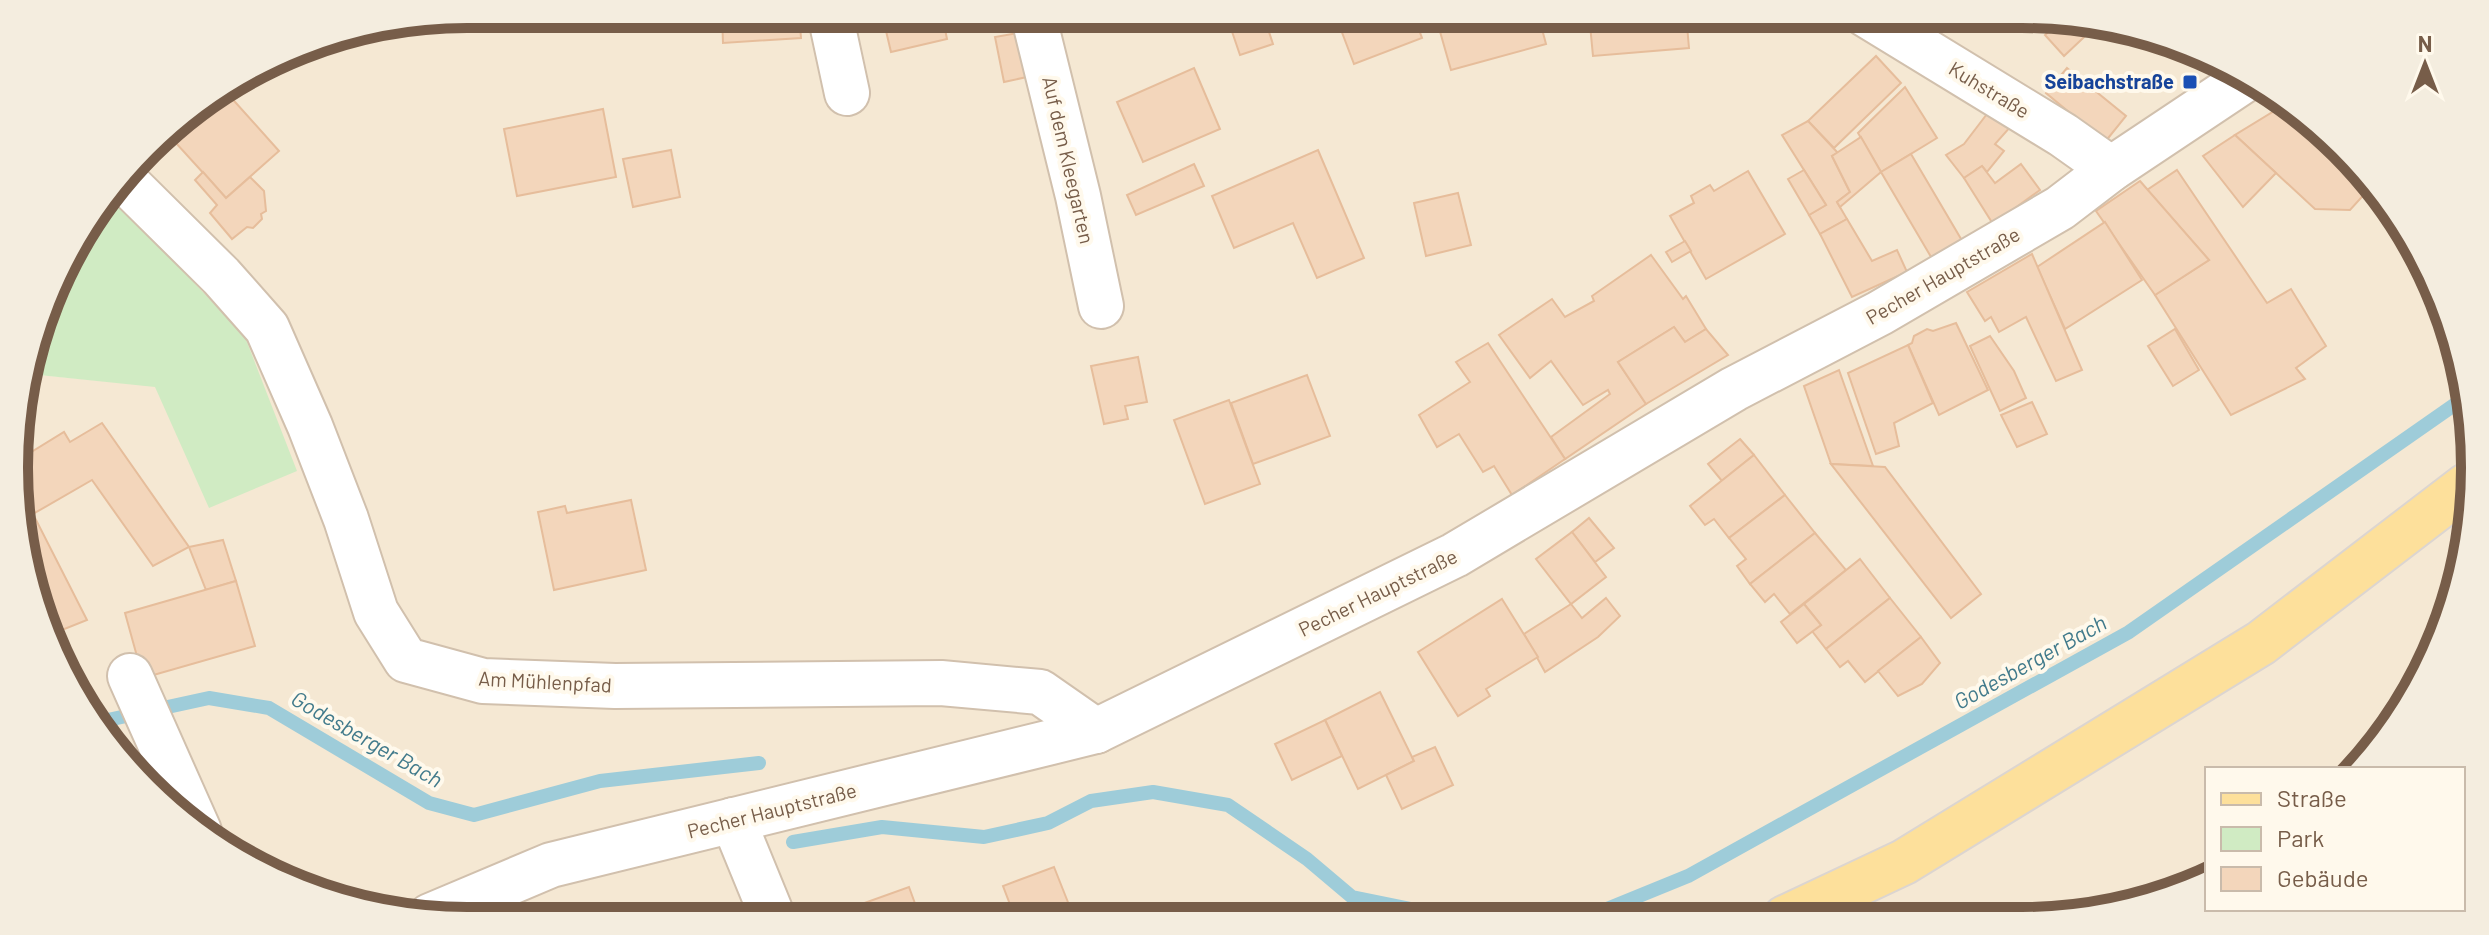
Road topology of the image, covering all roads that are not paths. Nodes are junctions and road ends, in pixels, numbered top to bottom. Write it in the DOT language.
graph roads {
  1 [pos="833,28"];
  2 [pos="1036,28"];
  3 [pos="1888,28"];
  4 [pos="2237,85"];
  5 [pos="847,93"];
  6 [pos="2111,169"];
  7 [pos="130,186"];
  8 [pos="1101,306"];
  9 [pos="2460,490"];
  10 [pos="131,679"];
  11 [pos="1096,731"];
  12 [pos="188,806"];
  13 [pos="733,820"];
  14 [pos="453,906"];
  15 [pos="769,907"];
  16 [pos="1808,907"];
  1 -- 5 [label="street"];
  2 -- 8 [label="street, Auf dem Kleegarten"];
  3 -- 6 [label="street, Kuhstraße"];
  4 -- 6 [label="street, Pecher Hauptstraße"];
  6 -- 11 [label="street, Pecher Hauptstraße"];
  7 -- 11 [label="street, Am Mühlenpfad"];
  9 -- 16 [label="main road"];
  10 -- 12 [label="street"];
  11 -- 13 [label="street, Pecher Hauptstraße"];
  13 -- 14 [label="street, Pecher Hauptstraße"];
  13 -- 15 [label="street"];
}
